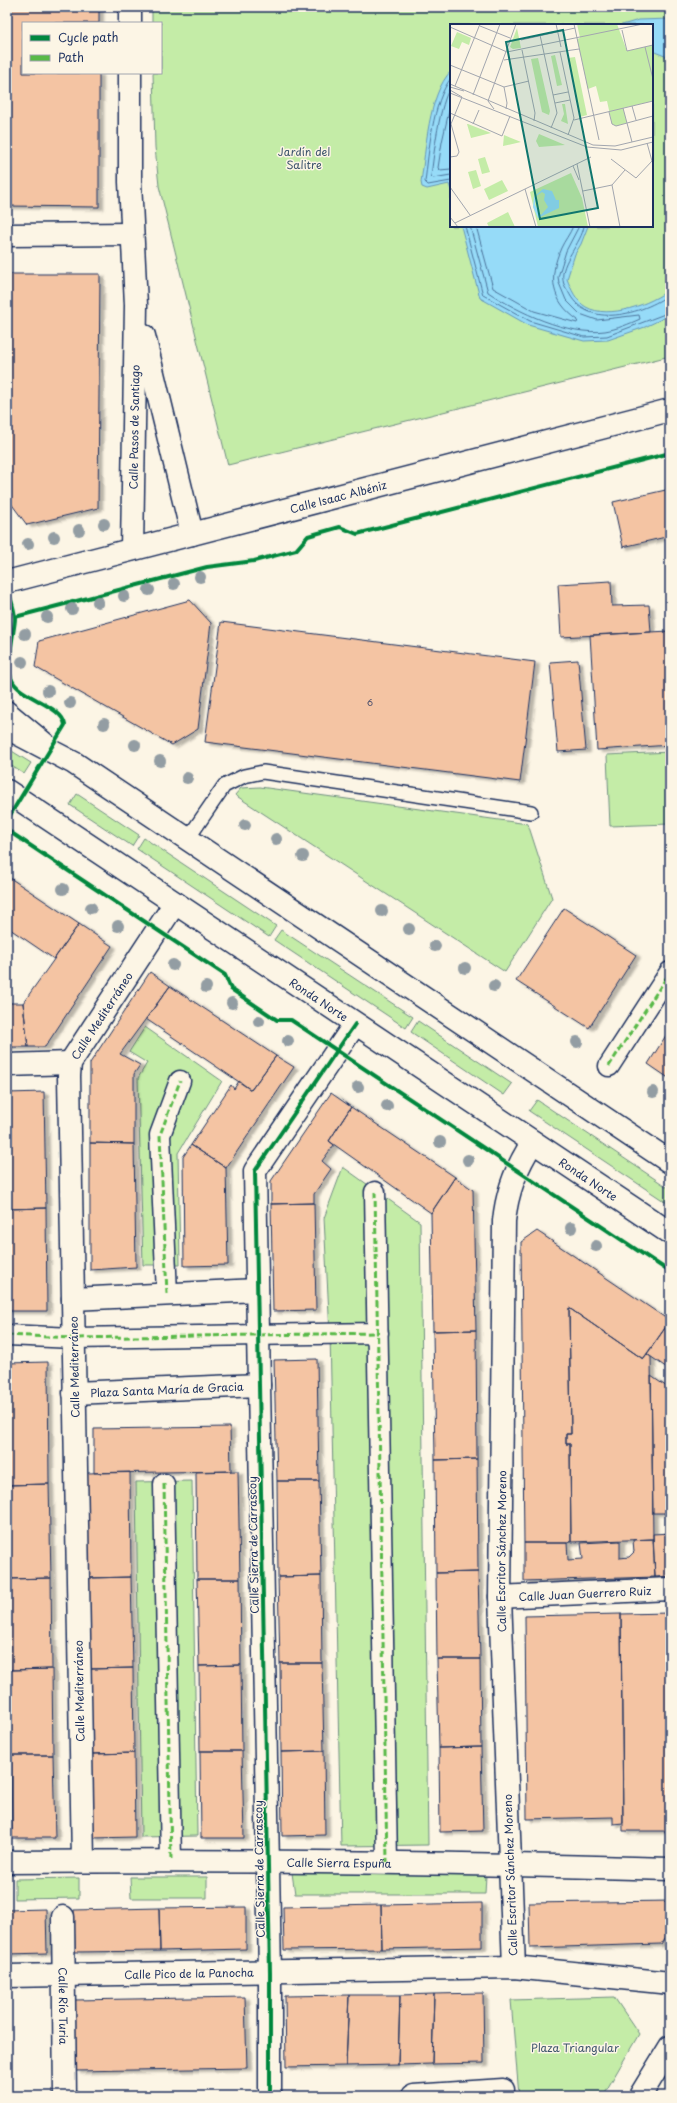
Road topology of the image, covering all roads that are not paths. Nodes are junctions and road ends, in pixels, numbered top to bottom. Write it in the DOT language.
graph roads {
  1 [pos="130,7"];
  2 [pos="130,22"];
  3 [pos="130,74"];
  4 [pos="132,234"];
  5 [pos="7,235"];
  6 [pos="136,305"];
  7 [pos="670,410"];
  8 [pos="192,534"];
  9 [pos="132,549"];
  10 [pos="7,582"];
  11 [pos="7,707"];
  12 [pos="7,728"];
  13 [pos="74,763"];
  14 [pos="7,792"];
  15 [pos="531,812"];
  16 [pos="187,840"];
  17 [pos="175,903"];
  18 [pos="670,972"];
  19 [pos="355,1024"];
  20 [pos="70,1063"];
  21 [pos="7,1065"];
  22 [pos="609,1066"];
  23 [pos="180,1081"];
  24 [pos="533,1142"];
  25 [pos="670,1162"];
  26 [pos="375,1192"];
  27 [pos="670,1233"];
  28 [pos="257,1290"];
  29 [pos="167,1294"];
  30 [pos="73,1299"];
  31 [pos="378,1333"];
  32 [pos="7,1335"];
  33 [pos="258,1336"];
  34 [pos="73,1338"];
  35 [pos="259,1385"];
  36 [pos="74,1393"];
  37 [pos="164,1484"];
  38 [pos="670,1589"];
  39 [pos="500,1597"];
  40 [pos="268,1860"];
  41 [pos="83,1861"];
  42 [pos="171,1861"];
  43 [pos="7,1862"];
  44 [pos="387,1862"];
  45 [pos="509,1864"];
  46 [pos="670,1869"];
  47 [pos="63,1917"];
  48 [pos="514,1967"];
  49 [pos="270,1973"];
  50 [pos="64,1975"];
  51 [pos="7,1976"];
  52 [pos="670,1983"];
  53 [pos="670,2047"];
  54 [pos="503,2090"];
  55 [pos="65,2096"];
  56 [pos="270,2096"];
  57 [pos="413,2096"];
  58 [pos="640,2096"];
  1 -- 2 [label="street"];
  3 -- 4 [label="street, Calle Pasos de Santiago"];
  4 -- 5 [label="street"];
  4 -- 6 [label="street, Calle Pasos de Santiago"];
  6 -- 8 [label="street, Calle Pasos de Santiago"];
  6 -- 9 [label="street, Calle Pasos de Santiago"];
  7 -- 8 [label="street, Calle Isaac Albéniz"];
  8 -- 9 [label="street, Calle Isaac Albéniz"];
  9 -- 10 [label="street, Calle Isaac Albéniz"];
  11 -- 13 [label="lane"];
  12 -- 13 [label="street"];
  13 -- 16 [label="street"];
  14 -- 17 [label="street, Ronda Norte"];
  15 -- 16 [label="lane"];
  16 -- 25 [label="street"];
  17 -- 19 [label="street, Ronda Norte"];
  17 -- 20 [label="street, Calle Mediterráneo"];
  18 -- 22 [label="street"];
  19 -- 24 [label="street, Ronda Norte"];
  19 -- 28 [label="street, Calle Sierra de Carrascoy"];
  20 -- 21 [label="street"];
  20 -- 30 [label="street, Calle Mediterráneo"];
  23 -- 29 [label="street"];
  24 -- 27 [label="street, Ronda Norte"];
  24 -- 39 [label="street, Calle Escritor Sánchez Moreno"];
  26 -- 31 [label="street"];
  28 -- 29 [label="street"];
  28 -- 33 [label="street, Calle Sierra de Carrascoy"];
  29 -- 30 [label="street"];
  30 -- 34 [label="street, Calle Mediterráneo"];
  31 -- 33 [label="street"];
  31 -- 44 [label="street"];
  32 -- 34 [label="street"];
  33 -- 34 [label="street"];
  33 -- 35 [label="street, Calle Sierra de Carrascoy"];
  34 -- 36 [label="street, Calle Mediterráneo"];
  35 -- 36 [label="street, Plaza Santa María de Gracia"];
  35 -- 40 [label="street, Calle Sierra de Carrascoy"];
  36 -- 41 [label="street, Calle Mediterráneo"];
  37 -- 42 [label="street"];
  38 -- 39 [label="street, Calle Juan Guerrero Ruiz"];
  39 -- 45 [label="street, Calle Escritor Sánchez Moreno"];
  40 -- 42 [label="street, Calle Sierra Espuña"];
  40 -- 44 [label="street, Calle Sierra Espuña"];
  40 -- 49 [label="street, Calle Sierra de Carrascoy"];
  41 -- 42 [label="street, Calle Sierra Espuña"];
  41 -- 43 [label="street, Calle Sierra Espuña"];
  44 -- 45 [label="street, Calle Sierra Espuña"];
  45 -- 46 [label="street, Calle Sierra Espuña"];
  45 -- 48 [label="street, Calle Escritor Sánchez Moreno"];
  47 -- 50 [label="street, Calle Río Turia"];
  48 -- 49 [label="street, Calle Pico de la Panocha"];
  48 -- 52 [label="street"];
  49 -- 50 [label="street, Calle Pico de la Panocha"];
  49 -- 56 [label="street, Calle Sierra de Carrascoy"];
  50 -- 51 [label="street, Calle Pico de la Panocha"];
  50 -- 55 [label="street, Calle Río Turia"];
  53 -- 58 [label="street"];
  54 -- 57 [label="street"];
}
